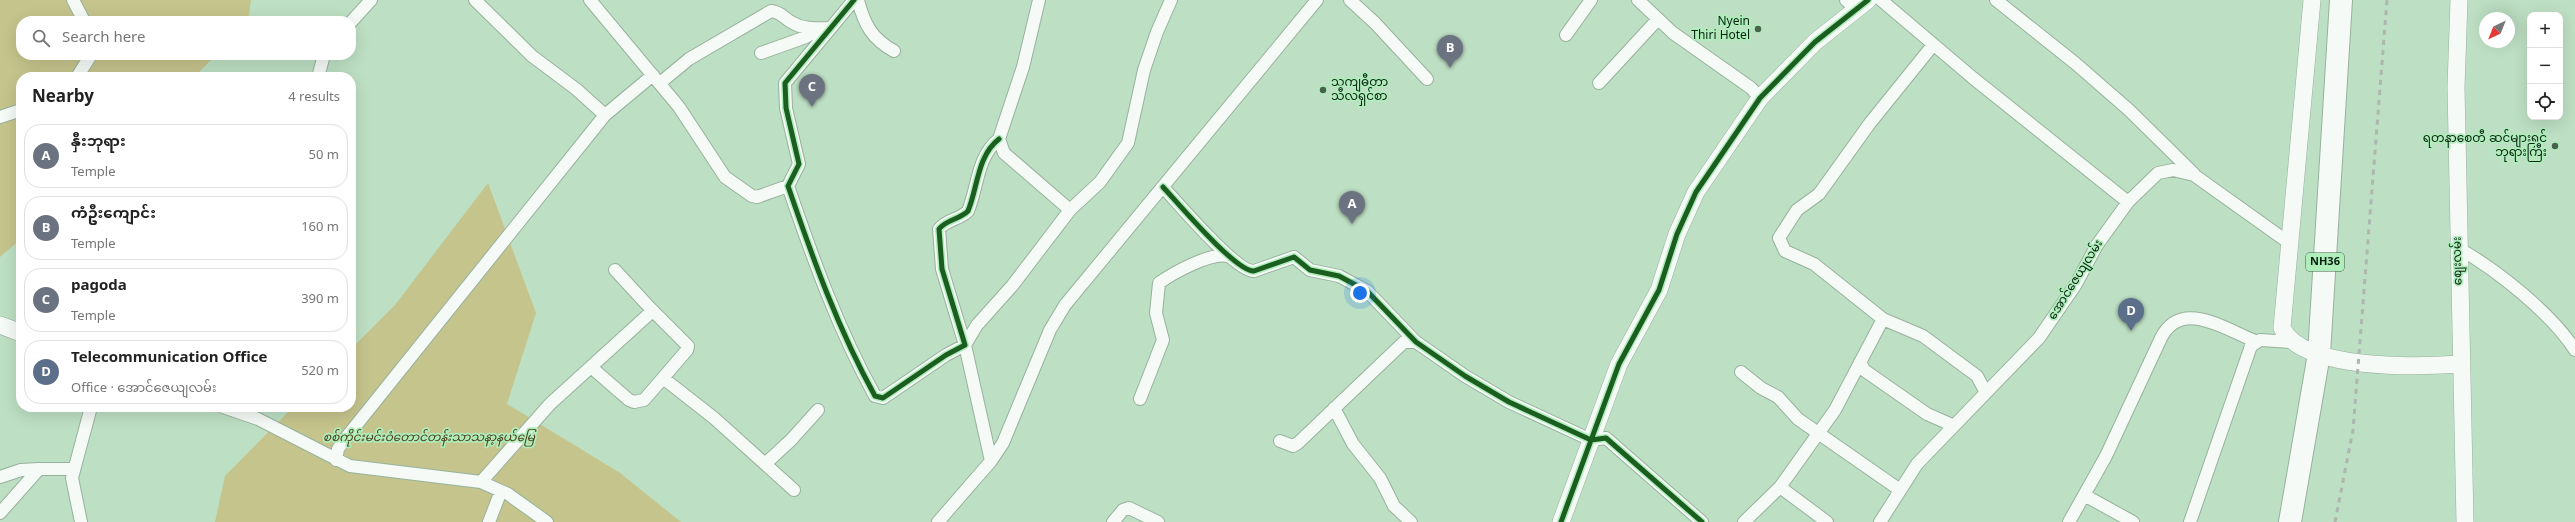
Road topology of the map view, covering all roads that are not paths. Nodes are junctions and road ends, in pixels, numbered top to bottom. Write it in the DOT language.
graph roads {
  1 [pos="73,0"];
  2 [pos="371,0"];
  3 [pos="475,0"];
  4 [pos="590,0"];
  5 [pos="854,0"];
  6 [pos="858,0"];
  7 [pos="1039,0"];
  8 [pos="1171,0"];
  9 [pos="1317,0"];
  10 [pos="1350,0"];
  11 [pos="1590,0"];
  12 [pos="1638,0"];
  13 [pos="1881,0"];
  14 [pos="1996,0"];
  15 [pos="2312,0"];
  16 [pos="2341,0"];
  17 [pos="2459,0"];
  18 [pos="1857,3"];
  19 [pos="81,16"];
  20 [pos="356,16"];
  21 [pos="1658,19"];
  22 [pos="825,28"];
  23 [pos="1566,35"];
  24 [pos="1934,45"];
  25 [pos="894,51"];
  26 [pos="761,53"];
  27 [pos="88,60"];
  28 [pos="323,60"];
  29 [pos="80,72"];
  30 [pos="319,72"];
  31 [pos="656,79"];
  32 [pos="1427,79"];
  33 [pos="1599,83"];
  34 [pos="1760,98"];
  35 [pos="16,112"];
  36 [pos="605,115"];
  37 [pos="0,117"];
  38 [pos="999,139"];
  39 [pos="2194,175"];
  40 [pos="788,186"];
  41 [pos="1163,187"];
  42 [pos="2128,202"];
  43 [pos="1070,210"];
  44 [pos="2288,242"];
  45 [pos="2458,248"];
  46 [pos="1230,257"];
  47 [pos="616,270"];
  48 [pos="651,309"];
  49 [pos="1883,318"];
  50 [pos="0,325"];
  51 [pos="16,331"];
  52 [pos="2255,341"];
  53 [pos="1416,342"];
  54 [pos="2291,342"];
  55 [pos="965,345"];
  56 [pos="2575,350"];
  57 [pos="2319,354"];
  58 [pos="1860,362"];
  59 [pos="2460,364"];
  60 [pos="591,367"];
  61 [pos="1741,372"];
  62 [pos="663,378"];
  63 [pos="1985,392"];
  64 [pos="1140,399"];
  65 [pos="1334,408"];
  66 [pos="818,410"];
  67 [pos="90,412"];
  68 [pos="238,412"];
  69 [pos="1952,425"];
  70 [pos="1819,432"];
  71 [pos="1591,440"];
  72 [pos="1280,441"];
  73 [pos="336,460"];
  74 [pos="990,461"];
  75 [pos="765,464"];
  76 [pos="39,469"];
  77 [pos="74,469"];
  78 [pos="0,477"];
  79 [pos="481,482"];
  80 [pos="1780,487"];
  81 [pos="794,490"];
  82 [pos="1900,490"];
  83 [pos="501,491"];
  84 [pos="2084,496"];
  85 [pos="0,513"];
  86 [pos="81,522"];
  87 [pos="490,522"];
  88 [pos="547,522"];
  89 [pos="938,522"];
  90 [pos="1113,522"];
  91 [pos="1158,522"];
  92 [pos="1411,522"];
  93 [pos="1561,522"];
  94 [pos="1702,522"];
  95 [pos="1744,522"];
  96 [pos="1827,522"];
  97 [pos="1880,522"];
  98 [pos="2069,522"];
  99 [pos="2133,522"];
  100 [pos="2190,522"];
  101 [pos="2290,522"];
  102 [pos="2465,522"];
  1 -- 19 [label="street"];
  2 -- 20 [label="street"];
  3 -- 36 [label="street"];
  4 -- 31 [label="street"];
  5 -- 22 [label="street"];
  6 -- 25 [label="street"];
  7 -- 38 [label="street"];
  8 -- 43 [label="street"];
  9 -- 41 [label="street"];
  10 -- 32 [label="street"];
  11 -- 23 [label="street"];
  12 -- 21 [label="street"];
  13 -- 24 [label="street"];
  14 -- 39 [label="street"];
  15 -- 44 [label="street"];
  16 -- 57 [label="highway, NH36"];
  17 -- 45 [label="street, စျေးလမ်း"];
  18 -- 34 [label="street"];
  21 -- 33 [label="street"];
  21 -- 34 [label="street"];
  22 -- 26 [label="street"];
  22 -- 31 [label="street"];
  22 -- 40 [label="street"];
  24 -- 42 [label="street"];
  24 -- 49 [label="street"];
  27 -- 29 [label="street"];
  28 -- 30 [label="street"];
  31 -- 36 [label="street"];
  31 -- 40 [label="street"];
  34 -- 71 [label="street"];
  35 -- 37 [label="street"];
  36 -- 73 [label="street"];
  38 -- 43 [label="street"];
  38 -- 55 [label="street"];
  39 -- 42 [label="street, အောင်ဇေယျလမ်း"];
  39 -- 44 [label="street, အောင်ဇေယျလမ်း"];
  40 -- 55 [label="street"];
  41 -- 46 [label="street"];
  41 -- 74 [label="street"];
  42 -- 63 [label="street, အောင်ဇေယျလမ်း"];
  43 -- 55 [label="street"];
  44 -- 54 [label="street"];
  45 -- 56 [label="street"];
  45 -- 59 [label="street, စျေးလမ်း"];
  46 -- 53 [label="street"];
  46 -- 64 [label="street"];
  47 -- 48 [label="street"];
  48 -- 60 [label="street"];
  48 -- 62 [label="street"];
  49 -- 58 [label="street"];
  49 -- 63 [label="street"];
  50 -- 51 [label="street"];
  52 -- 54 [label="street"];
  52 -- 84 [label="street"];
  52 -- 100 [label="street"];
  53 -- 65 [label="street"];
  53 -- 71 [label="street"];
  54 -- 57 [label="street"];
  55 -- 74 [label="street"];
  57 -- 59 [label="street"];
  57 -- 101 [label="highway, NH36"];
  58 -- 69 [label="street"];
  58 -- 70 [label="street"];
  59 -- 102 [label="street, စျေးလမ်း"];
  60 -- 62 [label="street"];
  60 -- 79 [label="street"];
  61 -- 70 [label="street"];
  62 -- 75 [label="street"];
  63 -- 69 [label="street, အောင်ဇေယျလမ်း"];
  65 -- 72 [label="street"];
  65 -- 92 [label="street"];
  66 -- 75 [label="street"];
  67 -- 77 [label="street"];
  68 -- 73 [label="street"];
  69 -- 82 [label="street, အောင်ဇေယျလမ်း"];
  70 -- 80 [label="street"];
  70 -- 82 [label="street"];
  71 -- 93 [label="street"];
  71 -- 94 [label="street"];
  73 -- 79 [label="street"];
  74 -- 89 [label="street"];
  75 -- 81 [label="street"];
  76 -- 77 [label="street"];
  76 -- 78 [label="street"];
  76 -- 85 [label="street"];
  77 -- 86 [label="street"];
  79 -- 83 [label="street"];
  80 -- 95 [label="street"];
  80 -- 96 [label="street"];
  82 -- 97 [label="street, အောင်ဇေယျလမ်း"];
  83 -- 87 [label="street"];
  83 -- 88 [label="street"];
  84 -- 98 [label="street"];
  84 -- 99 [label="street"];
  90 -- 91 [label="street"];
}
